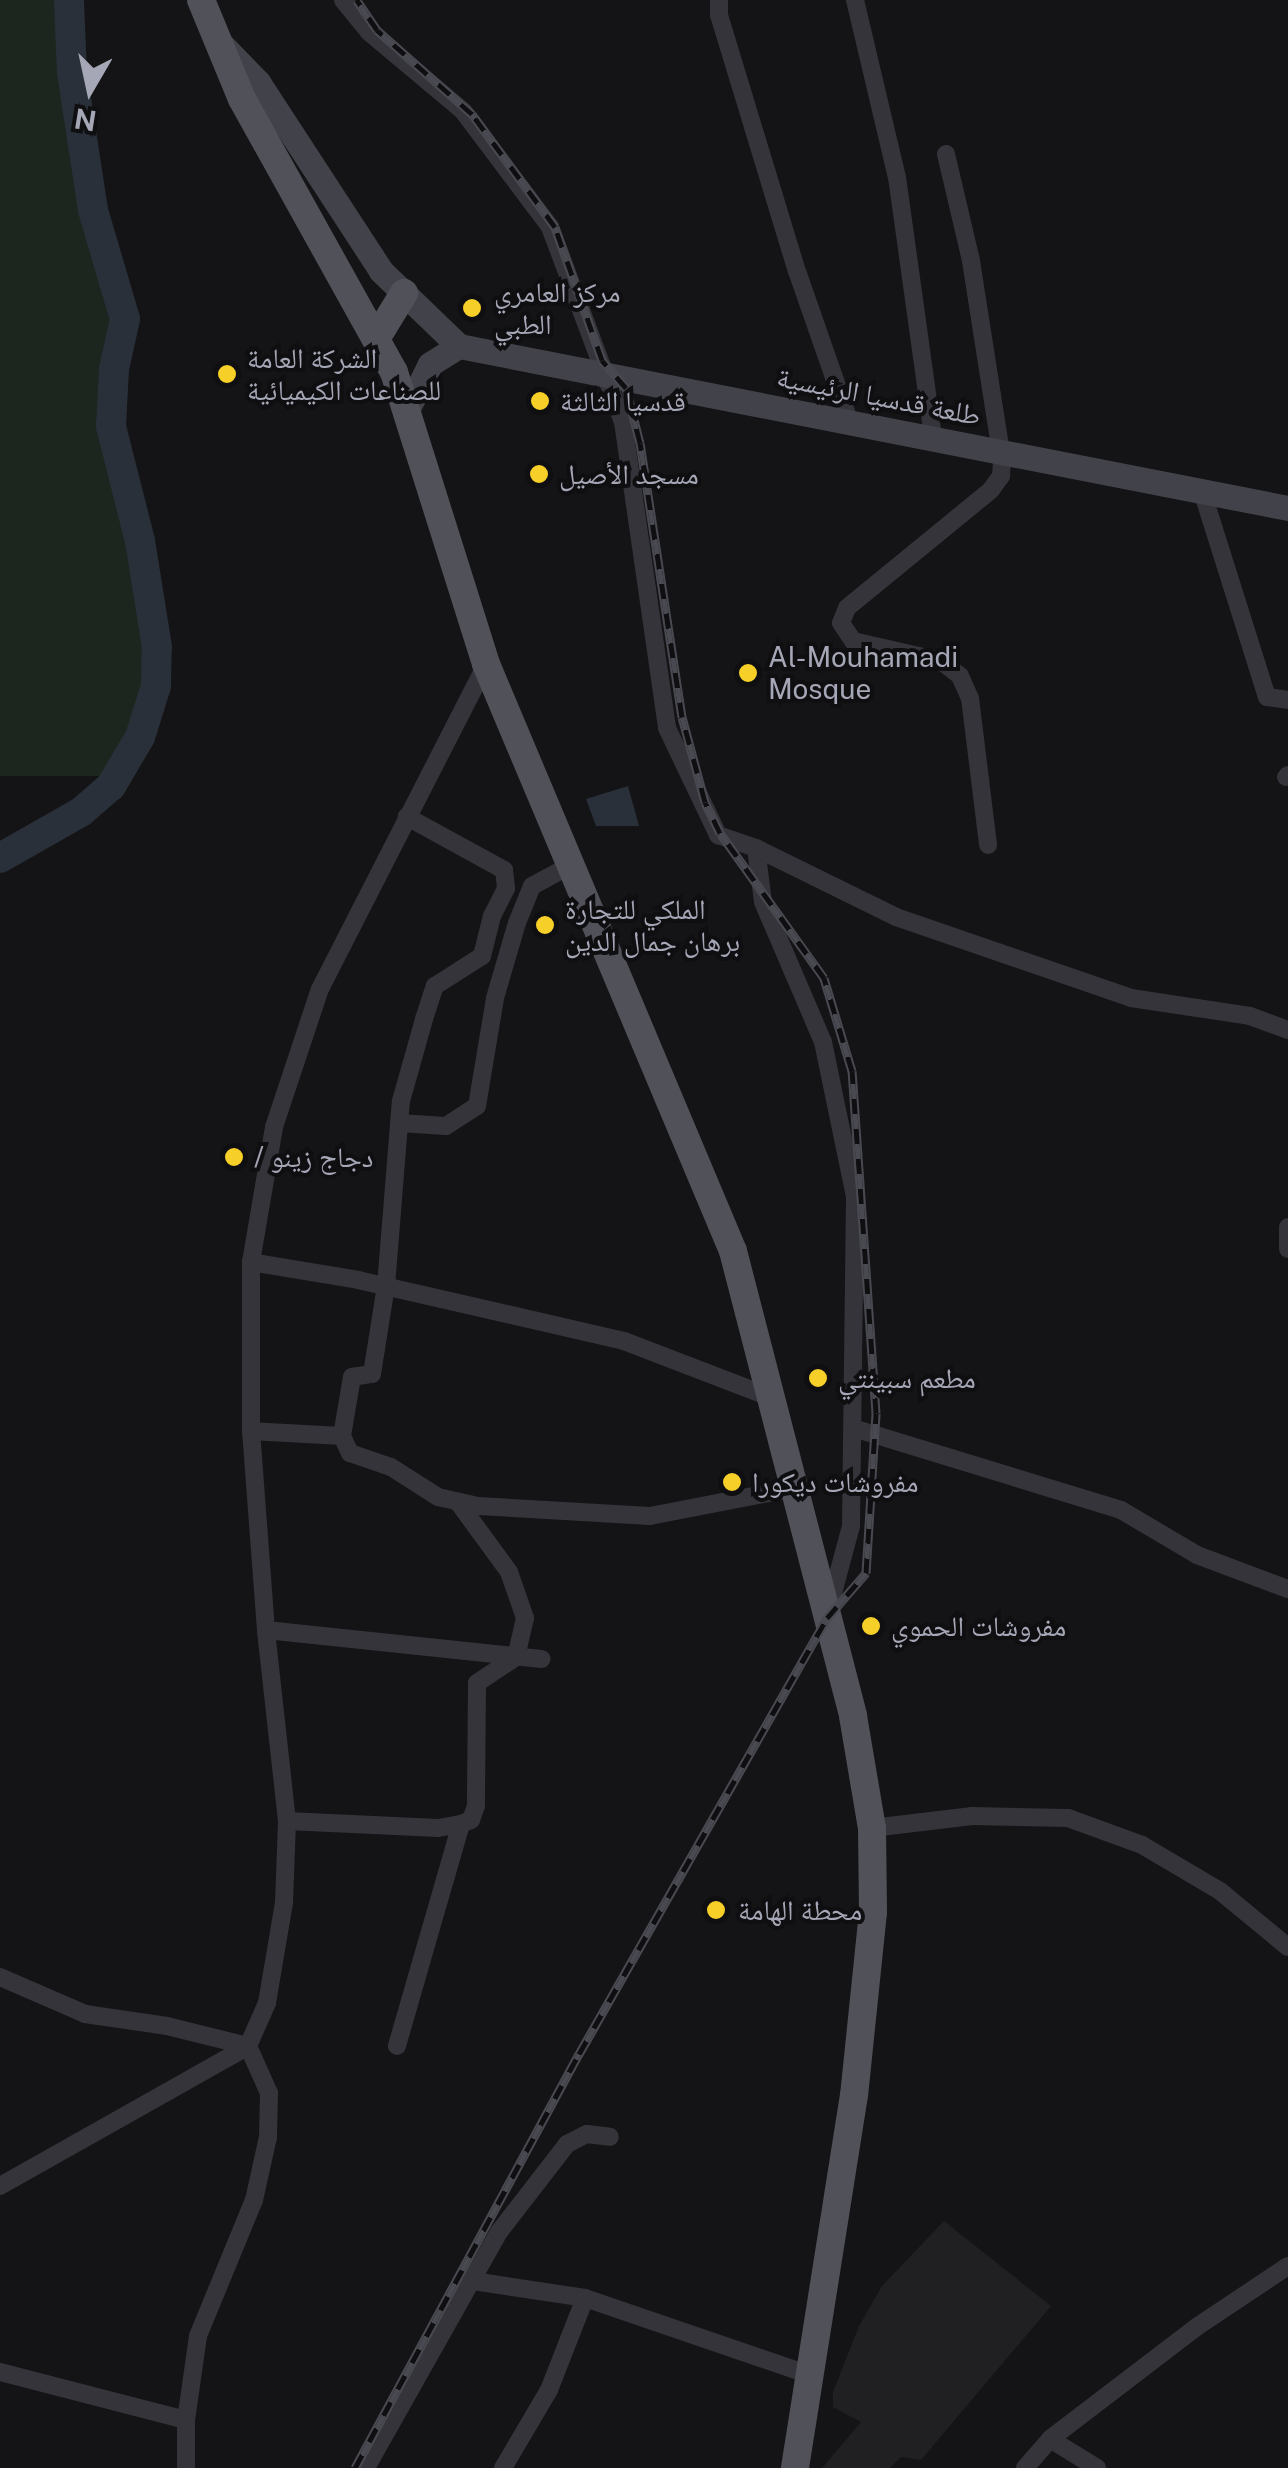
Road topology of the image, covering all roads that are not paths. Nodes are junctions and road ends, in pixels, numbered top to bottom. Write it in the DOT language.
graph roads {
  1 [pos="201,0"];
  2 [pos="343,0"];
  3 [pos="719,0"];
  4 [pos="855,0"];
  5 [pos="218,42"];
  6 [pos="946,154"];
  7 [pos="404,293"];
  8 [pos="376,339"];
  9 [pos="458,346"];
  10 [pos="601,373"];
  11 [pos="408,408"];
  12 [pos="849,420"];
  13 [pos="933,438"];
  14 [pos="999,451"];
  15 [pos="1202,491"];
  16 [pos="1288,508"];
  17 [pos="486,664"];
  18 [pos="1288,700"];
  19 [pos="408,817"];
  20 [pos="988,845"];
  21 [pos="756,848"];
  22 [pos="570,865"];
  23 [pos="1288,1030"];
  24 [pos="400,1123"];
  25 [pos="1288,1228"];
  26 [pos="1288,1249"];
  27 [pos="251,1262"];
  28 [pos="386,1286"];
  29 [pos="770,1397"];
  30 [pos="853,1428"];
  31 [pos="251,1431"];
  32 [pos="342,1436"];
  33 [pos="794,1488"];
  34 [pos="458,1502"];
  35 [pos="1288,1589"];
  36 [pos="827,1618"];
  37 [pos="266,1630"];
  38 [pos="516,1657"];
  39 [pos="541,1659"];
  40 [pos="288,1821"];
  41 [pos="461,1824"];
  42 [pos="872,1828"];
  43 [pos="1288,1947"];
  44 [pos="0,1978"];
  45 [pos="248,2046"];
  46 [pos="397,2046"];
  47 [pos="610,2137"];
  48 [pos="0,2186"];
  49 [pos="1288,2266"];
  50 [pos="473,2282"];
  51 [pos="586,2298"];
  52 [pos="0,2372"];
  53 [pos="812,2376"];
  54 [pos="186,2420"];
  55 [pos="1050,2439"];
  56 [pos="1086,2466"];
  57 [pos="186,2468"];
  58 [pos="366,2468"];
  59 [pos="504,2468"];
  60 [pos="795,2468"];
  61 [pos="1025,2468"];
  1 -- 5 [label="main road"];
  2 -- 10 [label="street"];
  3 -- 12 [label="street"];
  4 -- 13 [label="street"];
  5 -- 7 [label="main road"];
  5 -- 8 [label="main road"];
  6 -- 14 [label="street"];
  7 -- 8 [label="main road"];
  7 -- 9 [label="main road"];
  8 -- 11 [label="main road"];
  9 -- 10 [label="main road, طلعة قدسيا الرئيسية"];
  9 -- 11 [label="main road"];
  10 -- 12 [label="main road, طلعة قدسيا الرئيسية"];
  10 -- 21 [label="street"];
  11 -- 17 [label="main road"];
  12 -- 13 [label="main road, طلعة قدسيا الرئيسية"];
  13 -- 14 [label="main road, طلعة قدسيا الرئيسية"];
  14 -- 15 [label="main road, طلعة قدسيا الرئيسية"];
  14 -- 20 [label="street"];
  15 -- 16 [label="main road, طلعة قدسيا الرئيسية"];
  15 -- 18 [label="street"];
  17 -- 19 [label="street"];
  17 -- 22 [label="main road"];
  19 -- 24 [label="street"];
  19 -- 27 [label="street"];
  21 -- 23 [label="street"];
  21 -- 30 [label="street"];
  22 -- 24 [label="street"];
  22 -- 29 [label="main road"];
  24 -- 28 [label="street"];
  25 -- 26 [label="street"];
  27 -- 28 [label="street"];
  27 -- 31 [label="street"];
  28 -- 29 [label="street"];
  28 -- 32 [label="street"];
  29 -- 33 [label="main road"];
  30 -- 35 [label="street"];
  30 -- 36 [label="street"];
  31 -- 32 [label="street"];
  31 -- 37 [label="street"];
  32 -- 34 [label="street"];
  33 -- 34 [label="street"];
  33 -- 36 [label="main road"];
  34 -- 38 [label="street"];
  36 -- 42 [label="main road"];
  37 -- 38 [label="street"];
  37 -- 40 [label="street"];
  38 -- 39 [label="street"];
  38 -- 41 [label="street"];
  40 -- 41 [label="street"];
  40 -- 45 [label="street"];
  41 -- 46 [label="street"];
  42 -- 43 [label="street"];
  42 -- 53 [label="main road"];
  44 -- 45 [label="street"];
  45 -- 48 [label="street"];
  45 -- 54 [label="street"];
  47 -- 50 [label="street"];
  49 -- 55 [label="street"];
  50 -- 51 [label="street"];
  50 -- 58 [label="street"];
  51 -- 53 [label="street"];
  51 -- 59 [label="street"];
  52 -- 54 [label="street"];
  53 -- 60 [label="main road"];
  54 -- 57 [label="street"];
  55 -- 56 [label="street"];
  55 -- 61 [label="street"];
}
